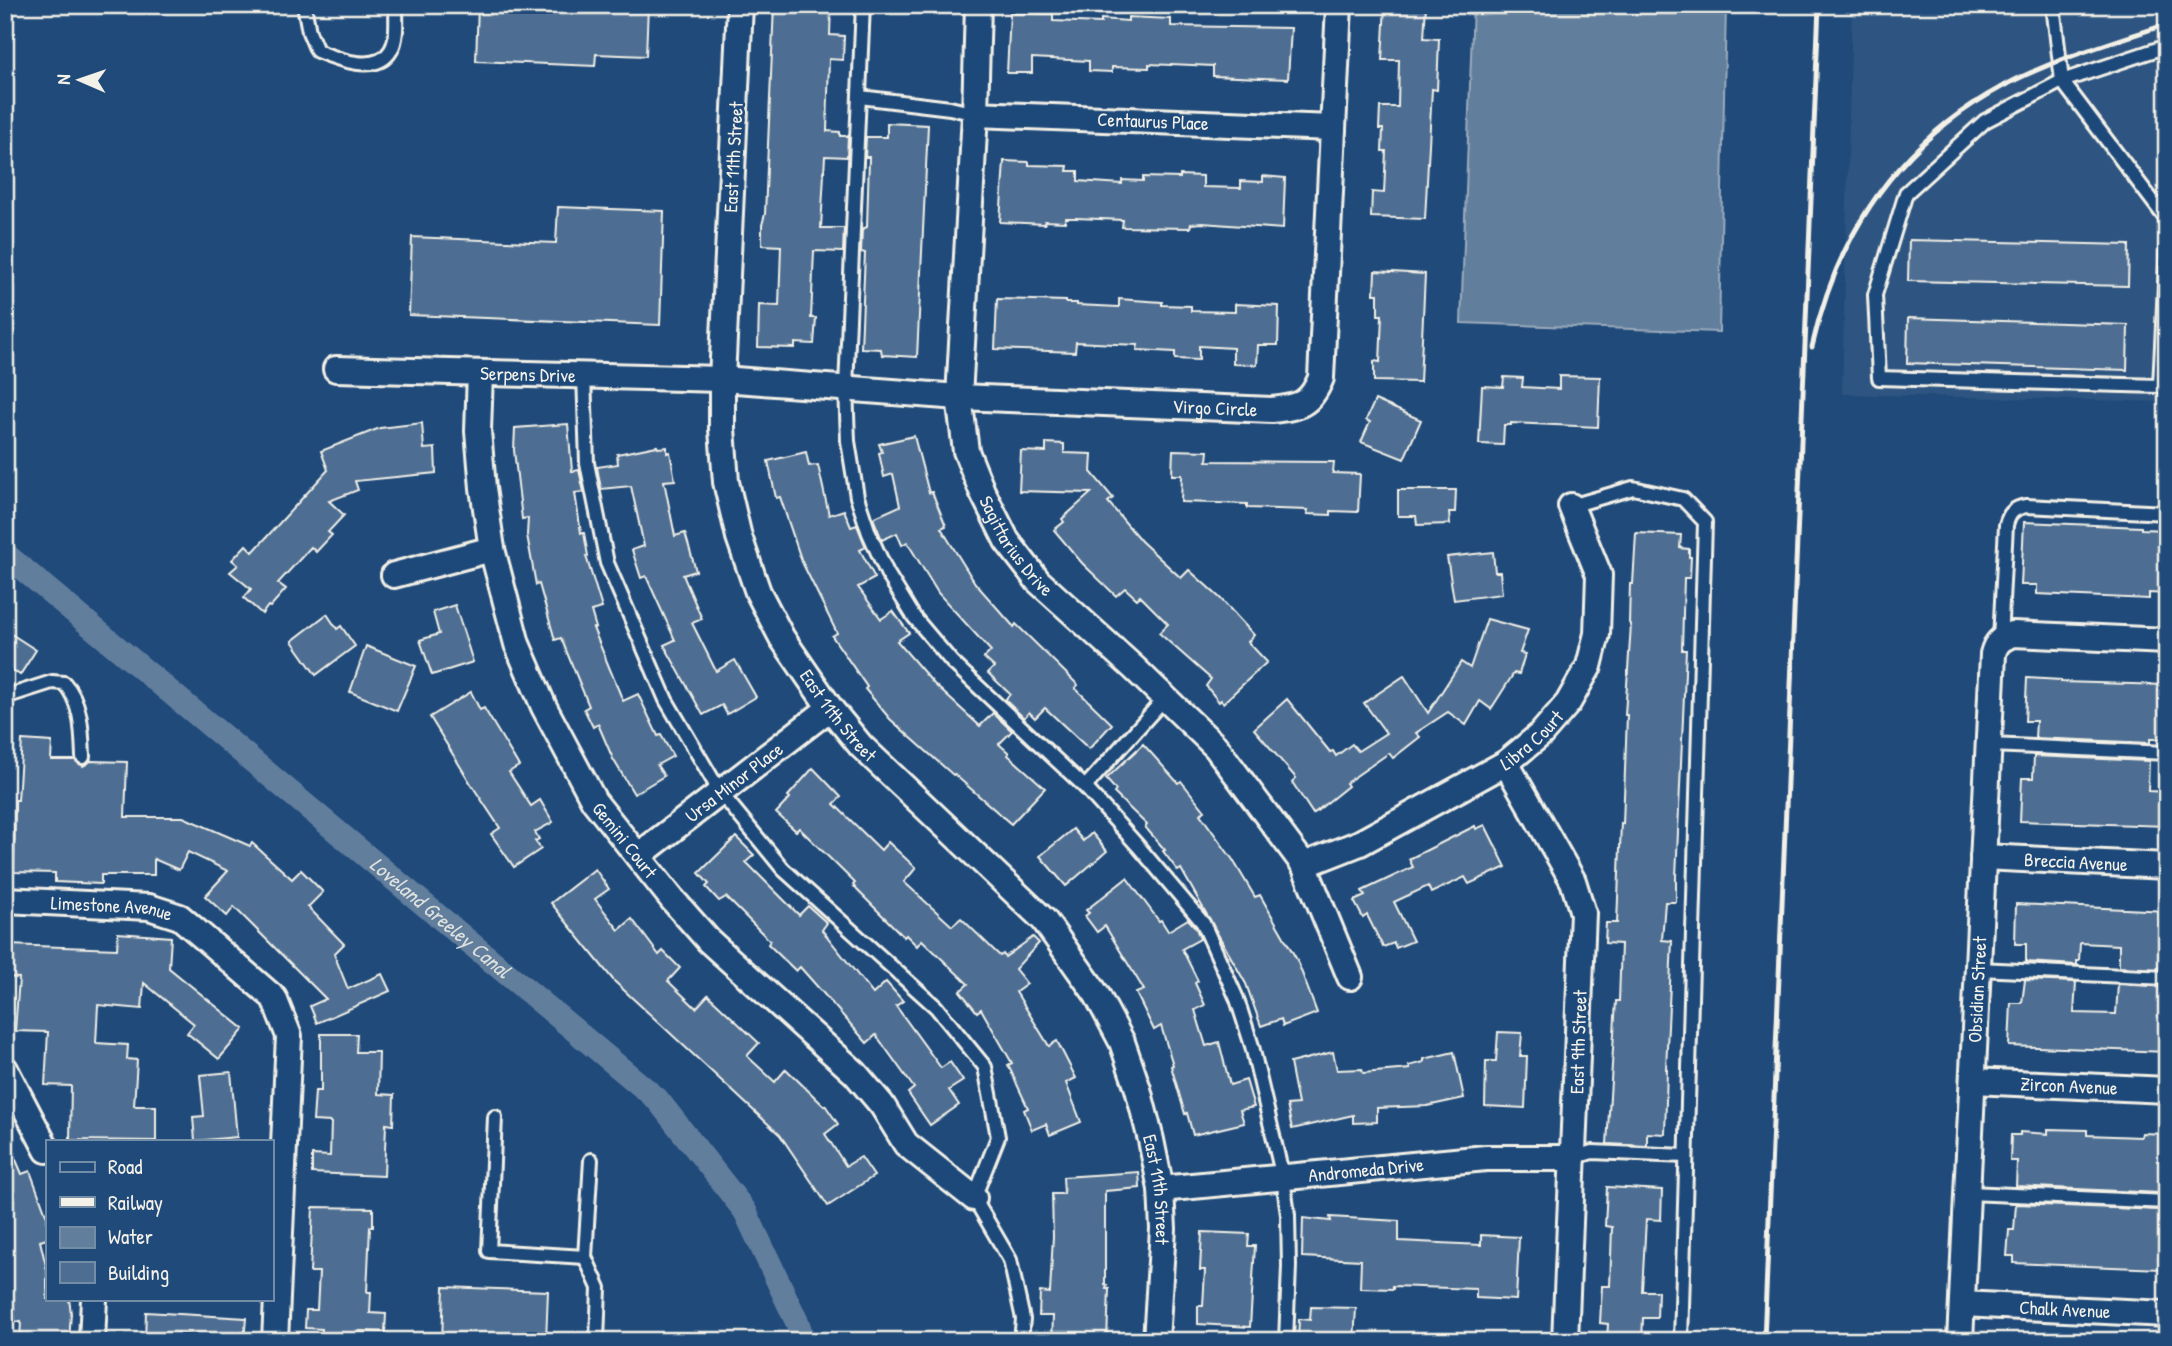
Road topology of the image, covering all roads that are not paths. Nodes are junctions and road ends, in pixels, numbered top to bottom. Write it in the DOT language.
graph roads {
  1 [pos="304,5"];
  2 [pos="396,5"];
  3 [pos="740,5"];
  4 [pos="863,5"];
  5 [pos="978,5"];
  6 [pos="1339,5"];
  7 [pos="2053,5"];
  8 [pos="2167,46"];
  9 [pos="2062,81"];
  10 [pos="860,97"];
  11 [pos="975,114"];
  12 [pos="1333,128"];
  13 [pos="2167,220"];
  14 [pos="2167,244"];
  15 [pos="336,369"];
  16 [pos="480,373"];
  17 [pos="584,376"];
  18 [pos="722,379"];
  19 [pos="846,387"];
  20 [pos="959,397"];
  21 [pos="1571,506"];
  22 [pos="2167,513"];
  23 [pos="492,549"];
  24 [pos="394,575"];
  25 [pos="2000,639"];
  26 [pos="2167,641"];
  27 [pos="5,697"];
  28 [pos="1165,698"];
  29 [pos="830,708"];
  30 [pos="1990,745"];
  31 [pos="2167,754"];
  32 [pos="83,757"];
  33 [pos="1506,763"];
  34 [pos="1085,787"];
  35 [pos="720,792"];
  36 [pos="638,856"];
  37 [pos="1983,857"];
  38 [pos="1304,865"];
  39 [pos="2167,866"];
  40 [pos="5,900"];
  41 [pos="1979,969"];
  42 [pos="1350,977"];
  43 [pos="2167,978"];
  44 [pos="5,1069"];
  45 [pos="1973,1081"];
  46 [pos="2167,1090"];
  47 [pos="495,1117"];
  48 [pos="46,1148"];
  49 [pos="1686,1156"];
  50 [pos="1573,1158"];
  51 [pos="591,1160"];
  52 [pos="1283,1178"];
  53 [pos="1161,1189"];
  54 [pos="1969,1193"];
  55 [pos="974,1198"];
  56 [pos="2167,1202"];
  57 [pos="585,1257"];
  58 [pos="94,1300"];
  59 [pos="1962,1304"];
  60 [pos="2167,1314"];
  61 [pos="92,1341"];
  62 [pos="275,1341"];
  63 [pos="597,1341"];
  64 [pos="1021,1341"];
  65 [pos="1156,1341"];
  66 [pos="1286,1341"];
  67 [pos="1565,1341"];
  68 [pos="1681,1341"];
  69 [pos="1961,1341"];
  1 -- 2 [label="lane"];
  3 -- 18 [label="street, East 11th Street"];
  4 -- 10 [label="lane"];
  5 -- 11 [label="street, Sagittarius Drive"];
  6 -- 12 [label="street, Virgo Circle"];
  7 -- 9 [label="lane"];
  8 -- 9 [label="lane"];
  9 -- 13 [label="lane"];
  9 -- 14 [label="lane"];
  10 -- 11 [label="lane"];
  10 -- 19 [label="lane"];
  11 -- 12 [label="street, Centaurus Place"];
  11 -- 20 [label="street, Sagittarius Drive"];
  12 -- 20 [label="street, Virgo Circle"];
  15 -- 16 [label="street, Serpens Drive"];
  16 -- 17 [label="street, Serpens Drive"];
  16 -- 23 [label="street, Gemini Court"];
  17 -- 18 [label="street, Serpens Drive"];
  17 -- 35 [label="lane"];
  18 -- 19 [label="street, Virgo Circle"];
  18 -- 29 [label="street, East 11th Street"];
  19 -- 20 [label="street, Virgo Circle"];
  19 -- 34 [label="lane"];
  20 -- 28 [label="street, Sagittarius Drive"];
  21 -- 33 [label="street, Libra Court"];
  21 -- 49 [label="lane"];
  22 -- 25 [label="lane"];
  23 -- 24 [label="street"];
  23 -- 36 [label="street, Gemini Court"];
  25 -- 26 [label="street"];
  25 -- 30 [label="street, Obsidian Street"];
  27 -- 32 [label="lane"];
  28 -- 34 [label="lane"];
  28 -- 38 [label="street, Sagittarius Drive"];
  29 -- 35 [label="street, Ursa Minor Place"];
  29 -- 53 [label="street, East 11th Street"];
  30 -- 31 [label="lane"];
  30 -- 37 [label="street, Obsidian Street"];
  33 -- 38 [label="street, Libra Court"];
  33 -- 50 [label="street, East 9th Street"];
  34 -- 52 [label="lane"];
  35 -- 36 [label="street, Ursa Minor Place"];
  35 -- 55 [label="lane"];
  36 -- 55 [label="street, Gemini Court"];
  37 -- 39 [label="street, Breccia Avenue"];
  37 -- 41 [label="street, Obsidian Street"];
  38 -- 42 [label="street, Sagittarius Drive"];
  40 -- 62 [label="street, Limestone Avenue"];
  41 -- 43 [label="lane"];
  41 -- 45 [label="street, Obsidian Street"];
  44 -- 48 [label="street"];
  45 -- 46 [label="street, Zircon Avenue"];
  45 -- 54 [label="street, Obsidian Street"];
  47 -- 57 [label="lane"];
  49 -- 50 [label="lane"];
  49 -- 68 [label="lane"];
  50 -- 52 [label="street, Andromeda Drive"];
  50 -- 67 [label="street, East 9th Street"];
  51 -- 57 [label="lane"];
  52 -- 53 [label="street, Andromeda Drive"];
  52 -- 66 [label="lane"];
  53 -- 65 [label="street, East 11th Street"];
  54 -- 56 [label="lane"];
  54 -- 59 [label="street, Obsidian Street"];
  55 -- 64 [label="lane"];
  57 -- 63 [label="lane"];
  58 -- 61 [label="street"];
  59 -- 60 [label="street, Chalk Avenue"];
  59 -- 69 [label="street, Obsidian Street"];
}
